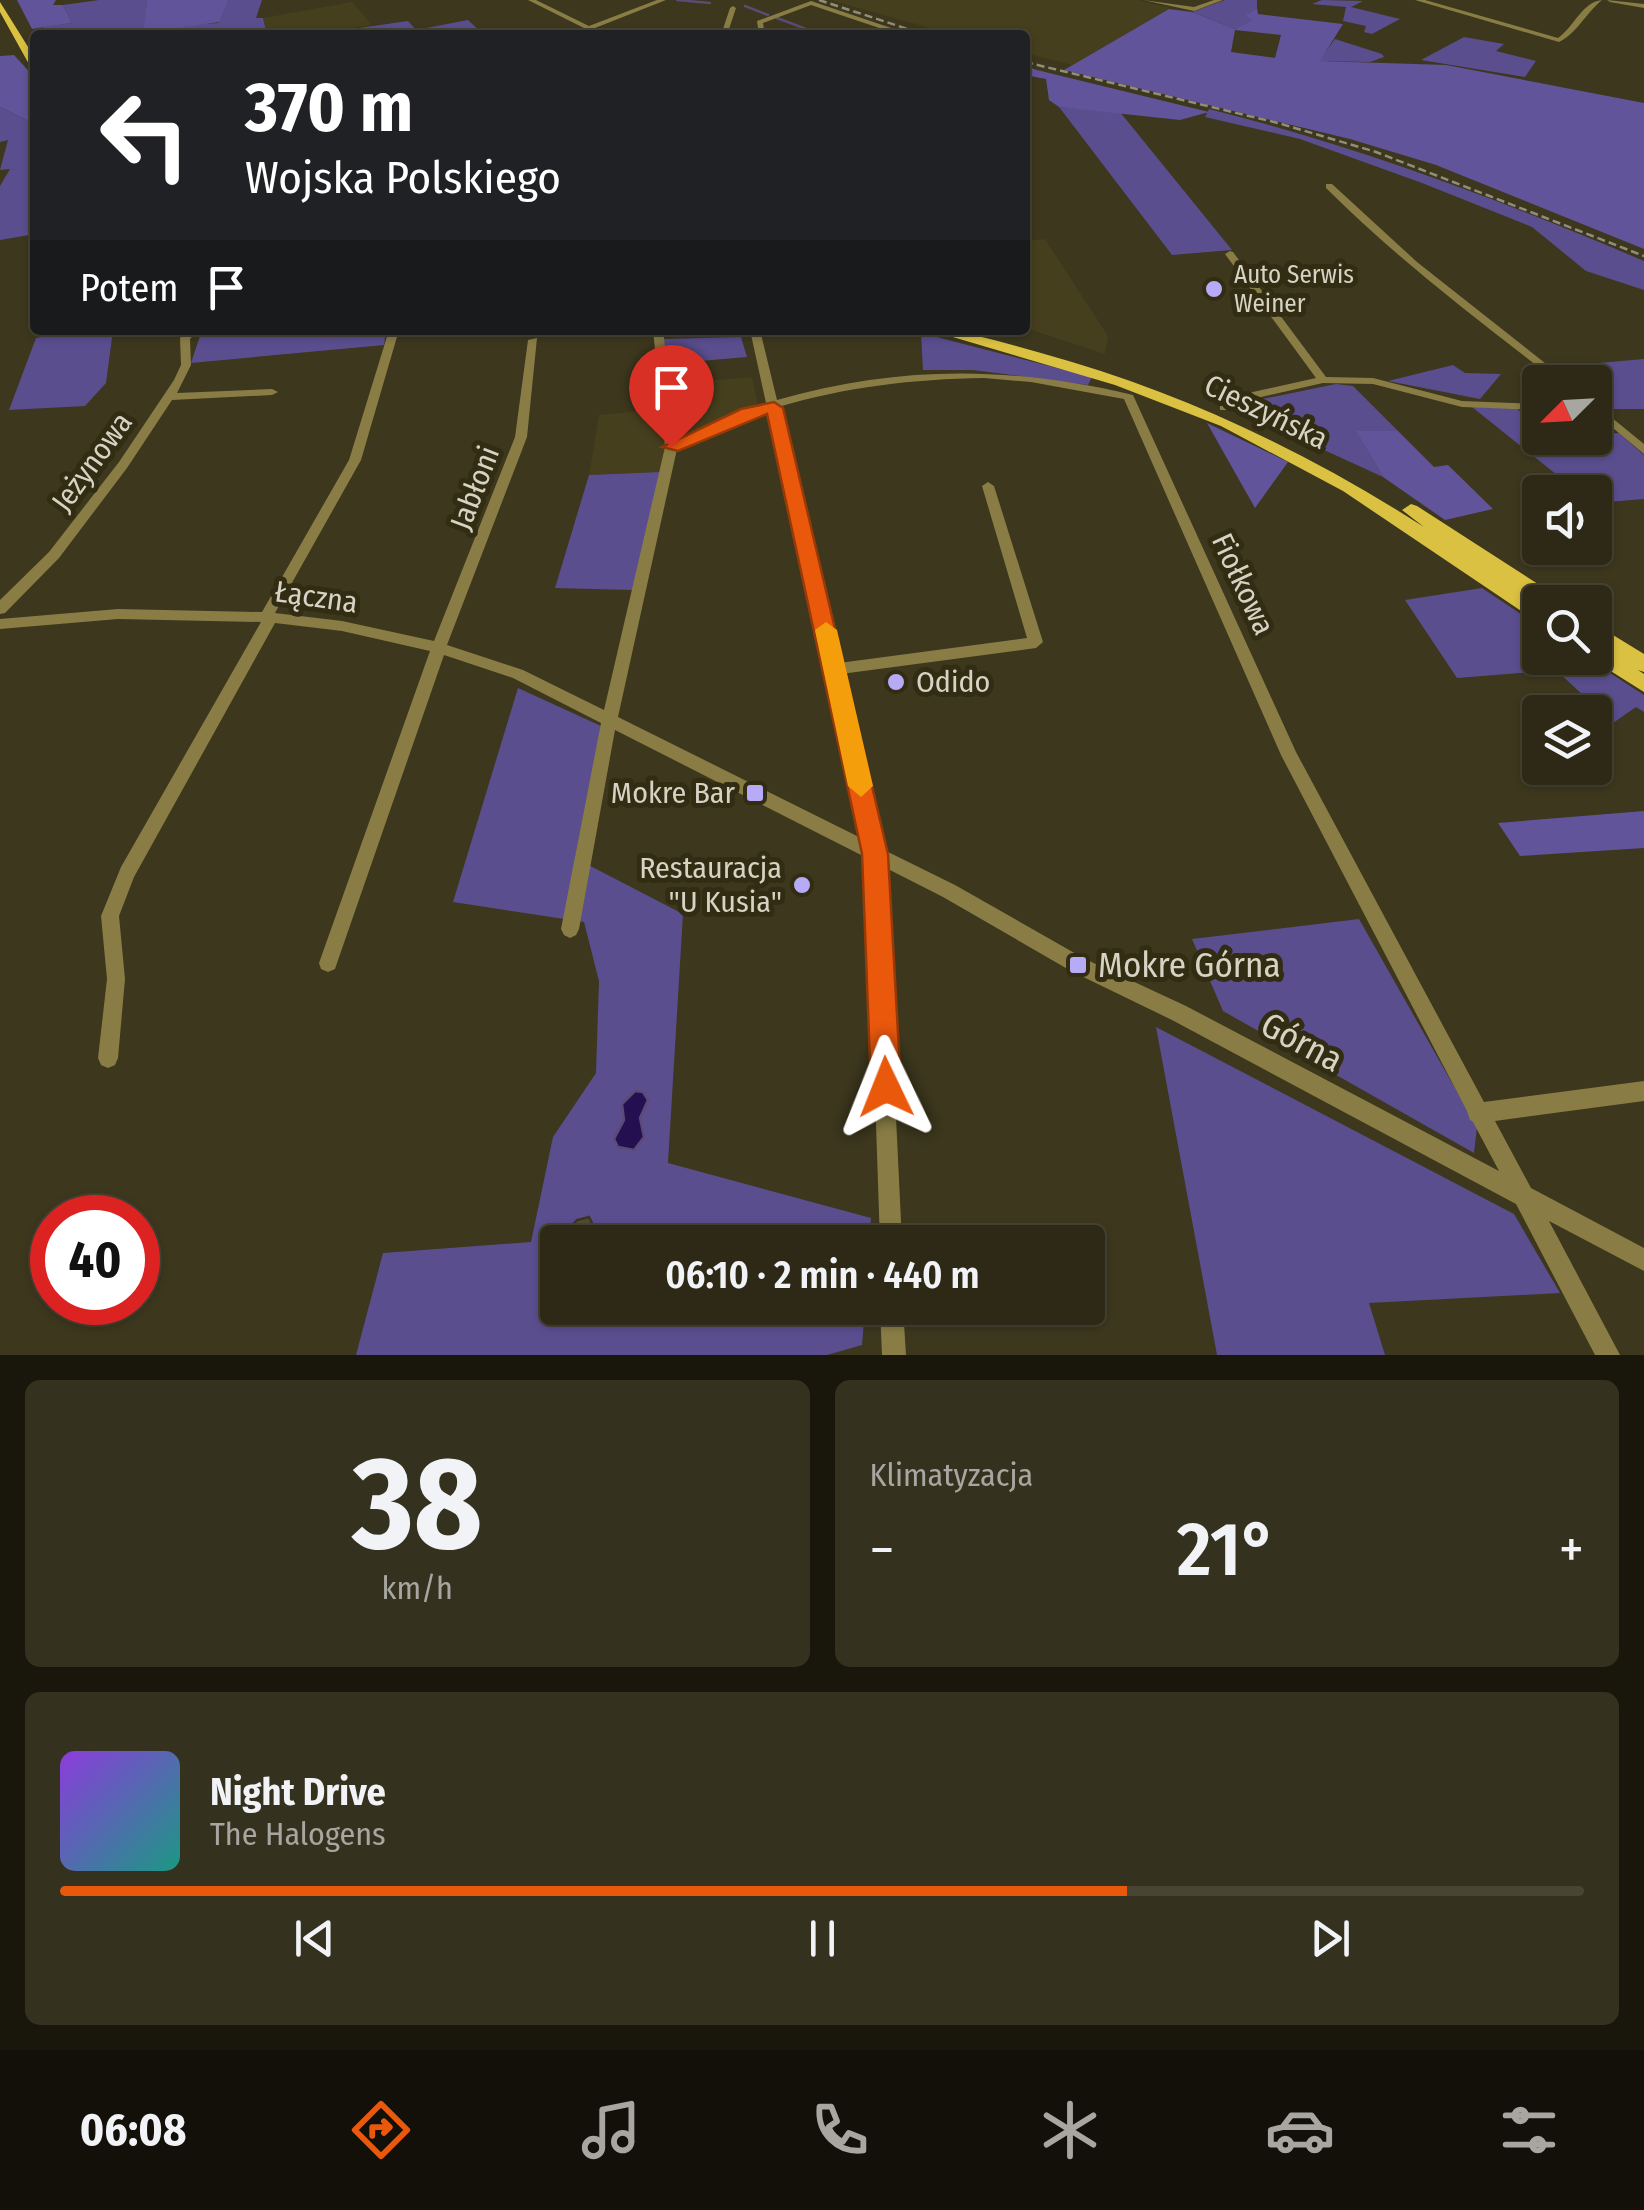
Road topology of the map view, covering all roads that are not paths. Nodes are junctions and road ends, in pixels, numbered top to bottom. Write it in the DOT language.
graph roads {
  1 [pos="11,0"];
  2 [pos="530,0"];
  3 [pos="662,0"];
  4 [pos="1146,0"];
  5 [pos="1220,0"];
  6 [pos="1418,0"];
  7 [pos="1599,0"];
  8 [pos="1610,0"];
  9 [pos="0,5"];
  10 [pos="1644,6"];
  11 [pos="733,8"];
  12 [pos="590,28"];
  13 [pos="594,30"];
  14 [pos="726,30"];
  15 [pos="761,30"];
  16 [pos="893,30"];
  17 [pos="30,35"];
  18 [pos="30,57"];
  19 [pos="1330,186"];
  20 [pos="1230,254"];
  21 [pos="187,335"];
  22 [pos="392,335"];
  23 [pos="659,335"];
  24 [pos="756,335"];
  25 [pos="955,335"];
  26 [pos="998,335"];
  27 [pos="533,340"];
  28 [pos="1541,365"];
  29 [pos="1323,380"];
  30 [pos="272,392"];
  31 [pos="168,397"];
  32 [pos="1522,406"];
  33 [pos="774,408"];
  34 [pos="1224,408"];
  35 [pos="1612,422"];
  36 [pos="671,447"];
  37 [pos="1644,450"];
  38 [pos="988,486"];
  39 [pos="1525,585"];
  40 [pos="1522,602"];
  41 [pos="0,609"];
  42 [pos="269,617"];
  43 [pos="0,624"];
  44 [pos="1612,643"];
  45 [pos="440,648"];
  46 [pos="1612,662"];
  47 [pos="1644,664"];
  48 [pos="834,669"];
  49 [pos="1644,684"];
  50 [pos="610,718"];
  51 [pos="875,854"];
  52 [pos="570,929"];
  53 [pos="328,963"];
  54 [pos="108,1058"];
  55 [pos="1644,1091"];
  56 [pos="1477,1114"];
  57 [pos="1520,1195"];
  58 [pos="889,1225"];
  59 [pos="1644,1260"];
  60 [pos="893,1325"];
  61 [pos="894,1355"];
  62 [pos="1608,1355"];
  1 -- 17 [label="main road"];
  2 -- 12 [label="street"];
  3 -- 12 [label="street"];
  4 -- 5 [label="street"];
  6 -- 7 [label="street"];
  8 -- 10 [label="street"];
  9 -- 18 [label="main road"];
  11 -- 14 [label="street"];
  12 -- 13 [label="street"];
  15 -- 16 [label="street"];
  19 -- 28 [label="street"];
  20 -- 29 [label="street"];
  21 -- 31 [label="street, Jeżynowa"];
  22 -- 42 [label="street"];
  23 -- 36 [label="street"];
  24 -- 33 [label="street"];
  25 -- 40 [label="main road, Cieszyńska"];
  26 -- 34 [label="main road, Cieszyńska"];
  27 -- 45 [label="street, Jabłoni"];
  29 -- 32 [label="street"];
  29 -- 34 [label="street"];
  30 -- 31 [label="street"];
  31 -- 41 [label="street, Jeżynowa"];
  33 -- 36 [label="street"];
  33 -- 48 [label="street"];
  33 -- 56 [label="street, Fiołkowa"];
  34 -- 39 [label="main road, Cieszyńska"];
  35 -- 37 [label="street"];
  36 -- 50 [label="street"];
  38 -- 48 [label="street"];
  42 -- 43 [label="street, Łączna"];
  42 -- 45 [label="street, Łączna"];
  42 -- 54 [label="street"];
  44 -- 47 [label="main road"];
  45 -- 50 [label="street, Łączna"];
  45 -- 53 [label="street, Jabłoni"];
  46 -- 49 [label="main road"];
  48 -- 51 [label="street"];
  50 -- 51 [label="street, Łączna"];
  50 -- 52 [label="street"];
  51 -- 57 [label="street, Górna"];
  51 -- 58 [label="street"];
  55 -- 56 [label="street"];
  56 -- 57 [label="street, Fiołkowa"];
  57 -- 59 [label="street, Górna"];
  57 -- 62 [label="street, Fiołkowa"];
  60 -- 61 [label="street"];
}
